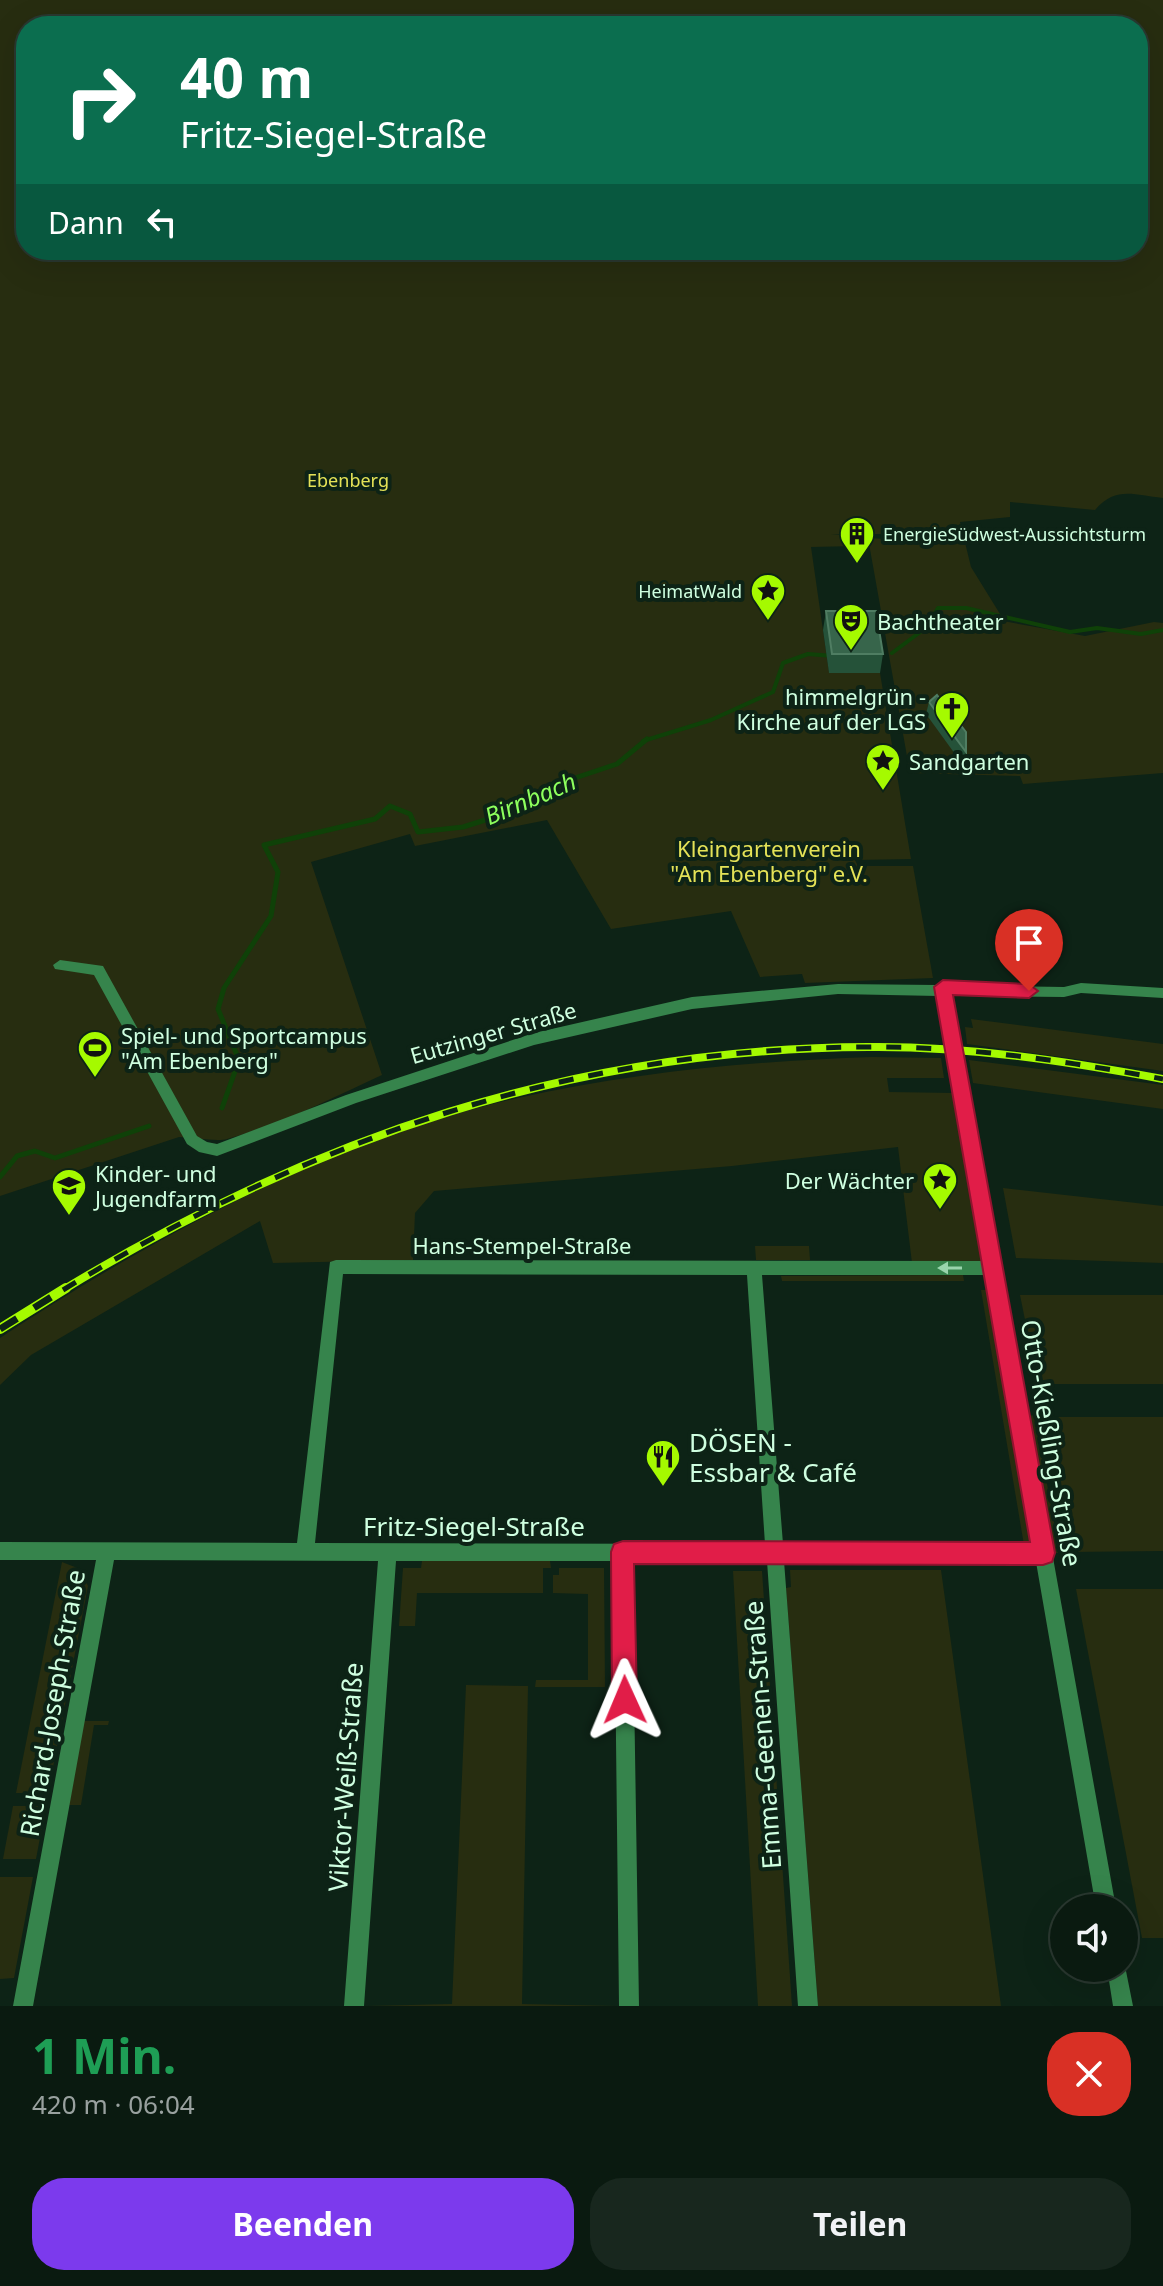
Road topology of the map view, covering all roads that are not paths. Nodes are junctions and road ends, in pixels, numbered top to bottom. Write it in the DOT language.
graph roads {
  1 [pos="60,965"];
  2 [pos="943,987"];
  3 [pos="1163,993"];
  4 [pos="754,1268"];
  5 [pos="993,1268"];
  6 [pos="0,1551"];
  7 [pos="107,1551"];
  8 [pos="305,1551"];
  9 [pos="388,1552"];
  10 [pos="623,1552"];
  11 [pos="775,1553"];
  12 [pos="1043,1553"];
  13 [pos="1104,1894"];
  14 [pos="1119,1982"];
  15 [pos="23,2006"];
  16 [pos="354,2006"];
  17 [pos="629,2006"];
  18 [pos="808,2006"];
  19 [pos="1123,2006"];
  1 -- 2 [label="street, Eutzinger Straße"];
  2 -- 3 [label="street, Eutzinger Straße"];
  2 -- 5 [label="street, Otto-Kießling-Straße"];
  5 -- 4 [label="street, Hans-Stempel-Straße, one-way"];
  4 -- 8 [label="street, Hans-Stempel-Straße"];
  4 -- 11 [label="street, Emma-Geenen-Straße"];
  5 -- 12 [label="street, Otto-Kießling-Straße"];
  6 -- 7 [label="street, Fritz-Siegel-Straße"];
  7 -- 8 [label="street, Fritz-Siegel-Straße"];
  7 -- 15 [label="street, Richard-Joseph-Straße"];
  8 -- 9 [label="street, Fritz-Siegel-Straße"];
  9 -- 10 [label="street, Fritz-Siegel-Straße"];
  9 -- 16 [label="street, Viktor-Weiß-Straße"];
  10 -- 11 [label="street, Fritz-Siegel-Straße"];
  10 -- 17 [label="street"];
  11 -- 12 [label="street, Fritz-Siegel-Straße"];
  11 -- 18 [label="street, Emma-Geenen-Straße"];
  12 -- 13 [label="street, Otto-Kießling-Straße"];
  14 -- 19 [label="street"];
}
